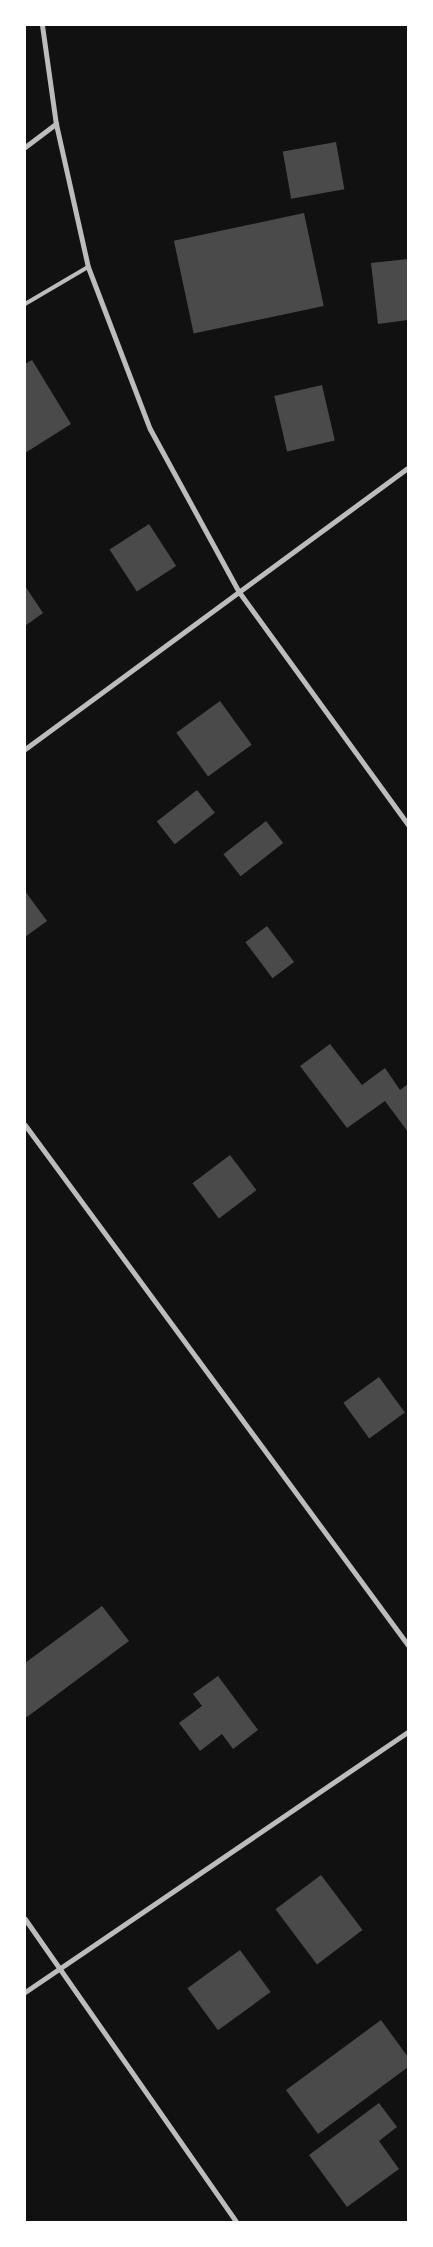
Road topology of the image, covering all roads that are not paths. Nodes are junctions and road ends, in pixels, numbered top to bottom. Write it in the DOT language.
graph roads {
  1 [pos="42,25"];
  2 [pos="56,124"];
  3 [pos="25,147"];
  4 [pos="88,267"];
  5 [pos="25,304"];
  6 [pos="408,468"];
  7 [pos="239,592"];
  8 [pos="25,749"];
  9 [pos="408,825"];
  10 [pos="25,1125"];
  11 [pos="408,1645"];
  12 [pos="408,1732"];
  13 [pos="25,1920"];
  14 [pos="60,1969"];
  15 [pos="25,1992"];
  16 [pos="236,2222"];
  1 -- 2 [label="street"];
  2 -- 3 [label="street"];
  2 -- 4 [label="street"];
  4 -- 5 [label="lane"];
  4 -- 7 [label="street"];
  6 -- 7 [label="street"];
  7 -- 8 [label="street"];
  7 -- 9 [label="street"];
  10 -- 11 [label="street"];
  12 -- 14 [label="street"];
  13 -- 14 [label="street"];
  14 -- 15 [label="street"];
  14 -- 16 [label="street"];
}
